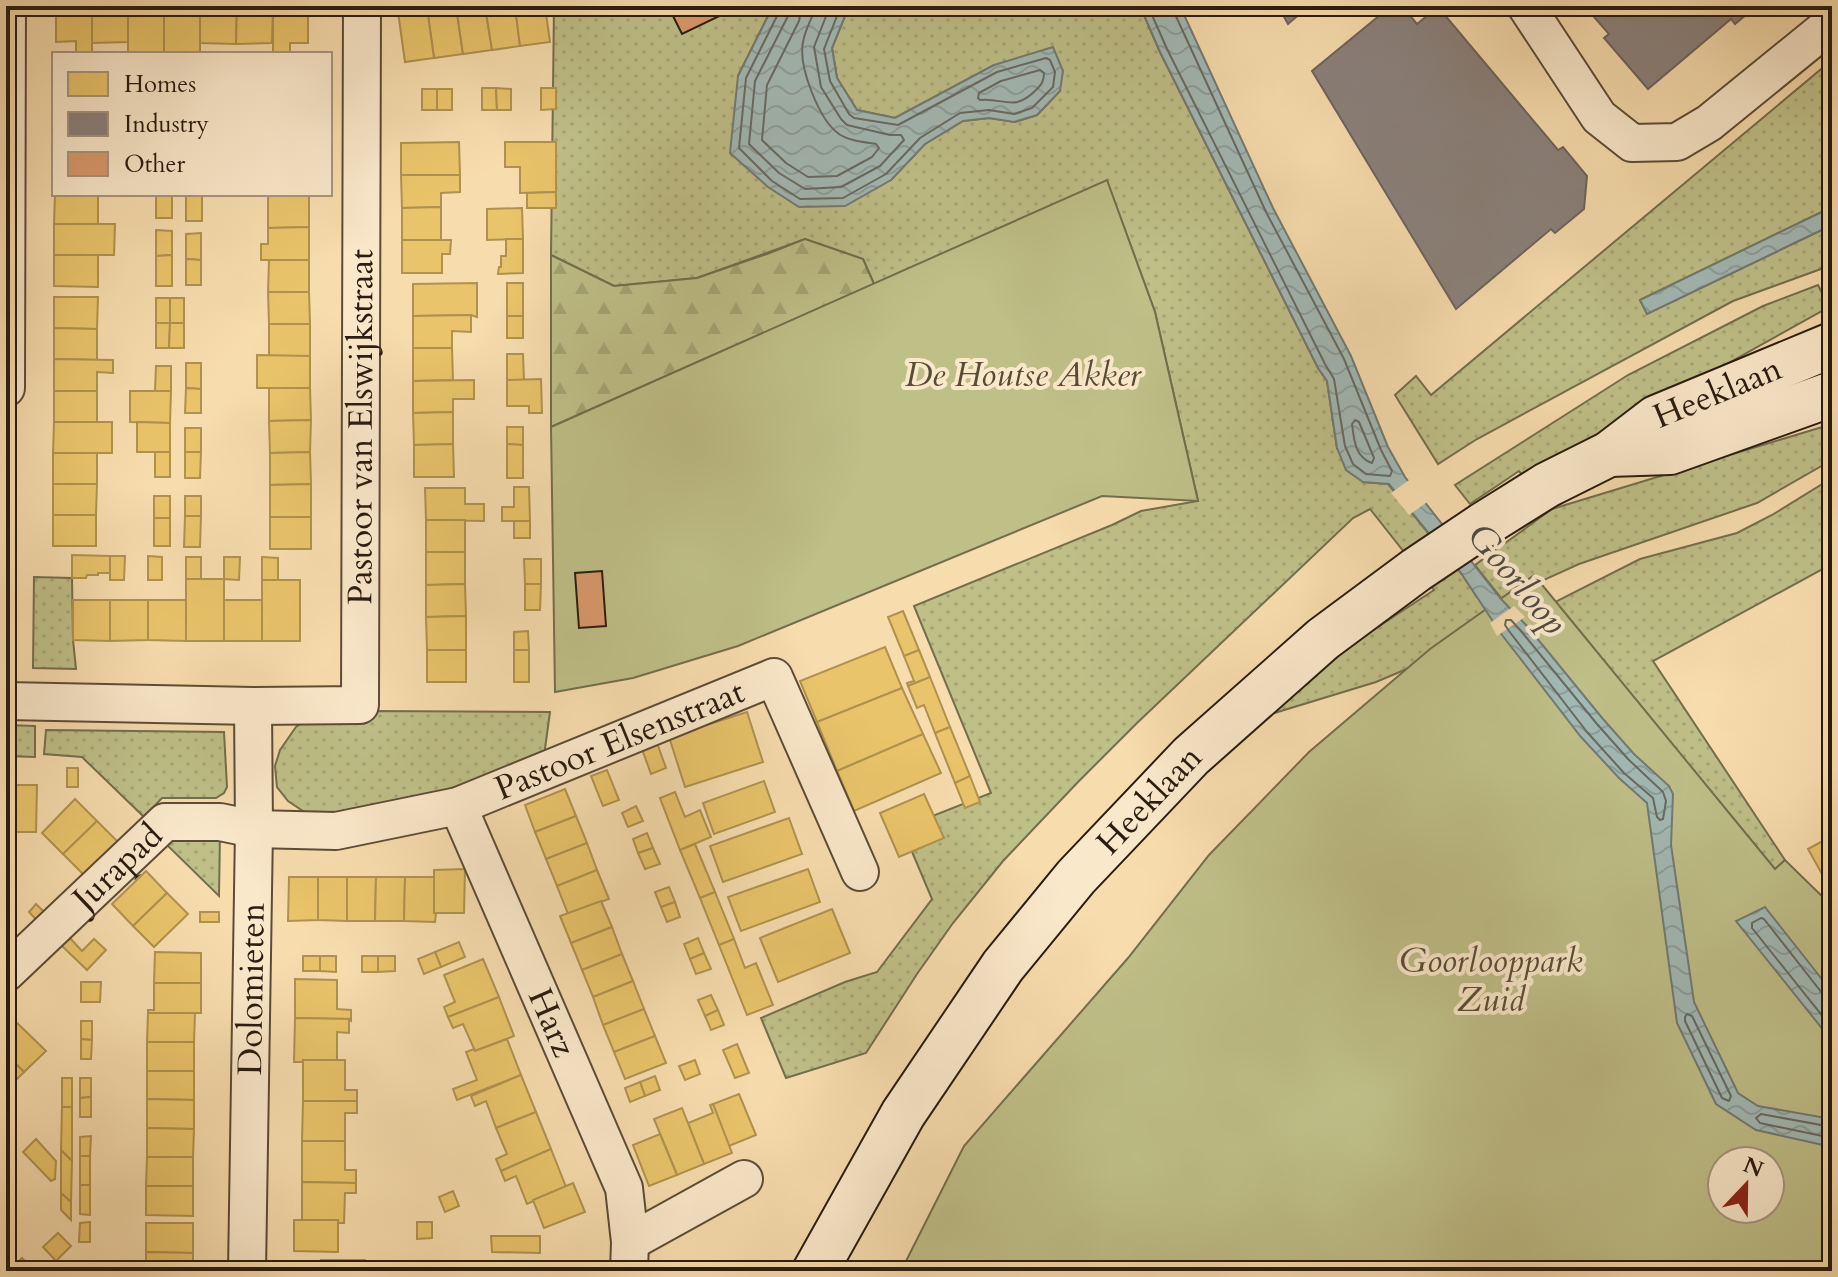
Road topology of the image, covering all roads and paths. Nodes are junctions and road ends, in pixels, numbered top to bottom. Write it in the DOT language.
graph roads {
  1 [pos="7,6"];
  2 [pos="362,6"];
  3 [pos="1526,6"];
  4 [pos="1832,23"];
  5 [pos="1832,345"];
  6 [pos="6,388"];
  7 [pos="1832,394"];
  8 [pos="1609,454"];
  9 [pos="6,701"];
  10 [pos="253,706"];
  11 [pos="458,806"];
  12 [pos="254,829"];
  13 [pos="860,872"];
  14 [pos="6,973"];
  15 [pos="744,1179"];
  16 [pos="630,1256"];
  17 [pos="247,1271"];
  18 [pos="815,1271"];
  1 -- 6 [label="street"];
  2 -- 10 [label="street, Pastoor van Elswijkstraat"];
  3 -- 4 [label="street"];
  5 -- 8 [label="main road, Heeklaan"];
  7 -- 8 [label="main road, Heeklaan"];
  8 -- 18 [label="main road, Heeklaan"];
  9 -- 10 [label="street"];
  10 -- 12 [label="street, Dolomieten"];
  11 -- 12 [label="street, Pastoor Elsenstraat"];
  11 -- 13 [label="street, Pastoor Elsenstraat"];
  11 -- 16 [label="street, Harz"];
  12 -- 14 [label="street, Jurapad"];
  12 -- 17 [label="street, Dolomieten"];
  15 -- 16 [label="street, Harz"];
}
